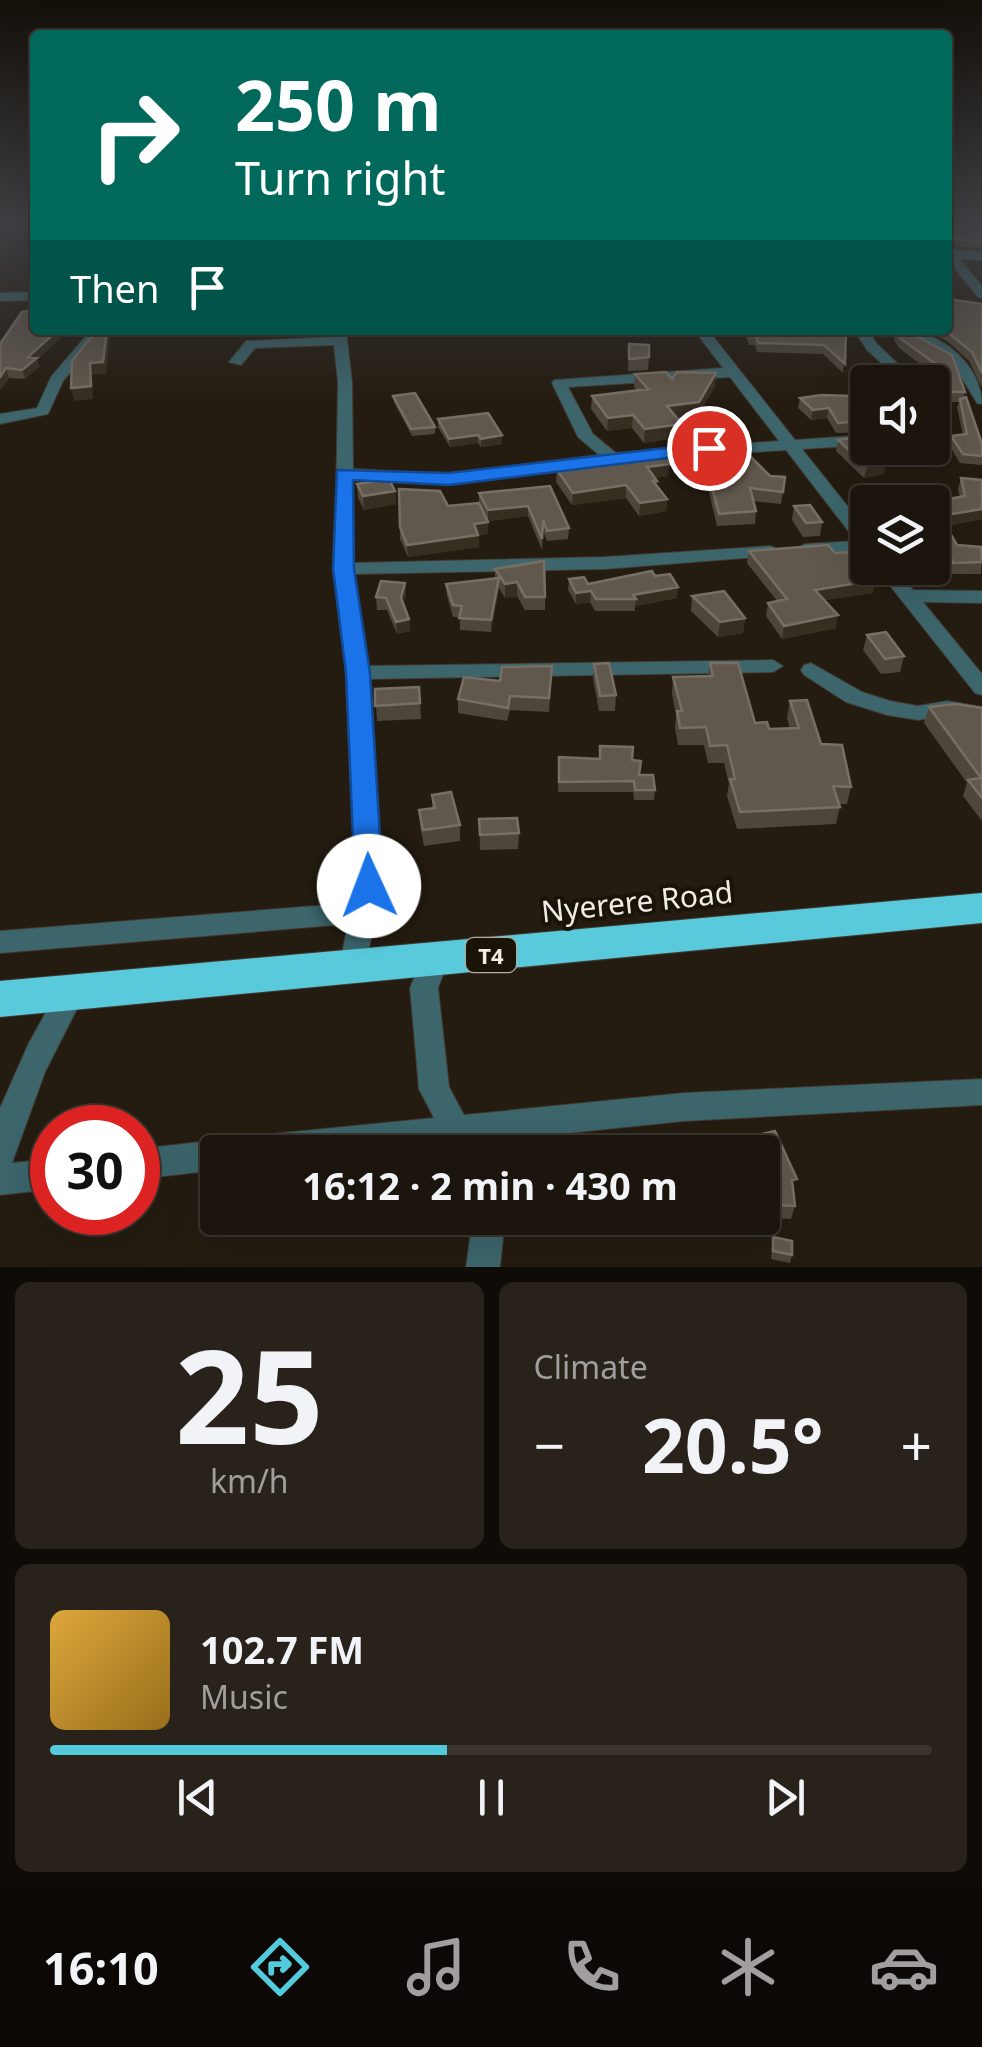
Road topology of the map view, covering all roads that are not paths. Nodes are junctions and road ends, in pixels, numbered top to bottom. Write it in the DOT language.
graph roads {
  1 [pos="30,296"];
  2 [pos="0,297"];
  3 [pos="94,335"];
  4 [pos="705,335"];
  5 [pos="864,335"];
  6 [pos="916,335"];
  7 [pos="340,336"];
  8 [pos="236,362"];
  9 [pos="892,365"];
  10 [pos="734,372"];
  11 [pos="982,400"];
  12 [pos="0,419"];
  13 [pos="850,441"];
  14 [pos="789,445"];
  15 [pos="613,458"];
  16 [pos="343,474"];
  17 [pos="850,523"];
  18 [pos="850,547"];
  19 [pos="344,569"];
  20 [pos="898,585"];
  21 [pos="907,596"];
  22 [pos="982,597"];
  23 [pos="774,666"];
  24 [pos="810,670"];
  25 [pos="358,673"];
  26 [pos="982,688"];
  27 [pos="982,714"];
  28 [pos="982,908"];
  29 [pos="362,912"];
  30 [pos="0,942"];
  31 [pos="434,961"];
  32 [pos="353,969"];
  33 [pos="71,992"];
  34 [pos="0,998"];
  35 [pos="982,1092"];
  36 [pos="454,1128"];
  37 [pos="392,1135"];
  38 [pos="462,1135"];
  39 [pos="0,1155"];
  40 [pos="200,1157"];
  41 [pos="160,1162"];
  42 [pos="30,1177"];
  43 [pos="0,1180"];
  44 [pos="486,1235"];
  45 [pos="483,1267"];
  1 -- 2 [label="street"];
  3 -- 12 [label="street"];
  4 -- 10 [label="street"];
  5 -- 9 [label="street"];
  6 -- 11 [label="street"];
  7 -- 8 [label="street"];
  7 -- 16 [label="street"];
  10 -- 14 [label="street"];
  10 -- 15 [label="street"];
  13 -- 14 [label="street"];
  14 -- 15 [label="street"];
  14 -- 17 [label="street"];
  15 -- 16 [label="street"];
  16 -- 19 [label="street"];
  18 -- 19 [label="street"];
  19 -- 25 [label="street"];
  20 -- 21 [label="street"];
  21 -- 22 [label="street"];
  21 -- 26 [label="street"];
  23 -- 25 [label="street"];
  24 -- 27 [label="street"];
  25 -- 29 [label="street"];
  28 -- 31 [label="highway, Nyerere Road / T4"];
  29 -- 30 [label="street"];
  29 -- 32 [label="street"];
  31 -- 32 [label="highway, Nyerere Road / T4"];
  31 -- 36 [label="street"];
  32 -- 33 [label="highway, Nyerere Road / T4"];
  33 -- 34 [label="highway, Nyerere Road / T4"];
  33 -- 39 [label="street"];
  35 -- 36 [label="street"];
  36 -- 37 [label="street"];
  36 -- 38 [label="street"];
  40 -- 41 [label="street"];
  42 -- 43 [label="street"];
  44 -- 45 [label="street"];
}
